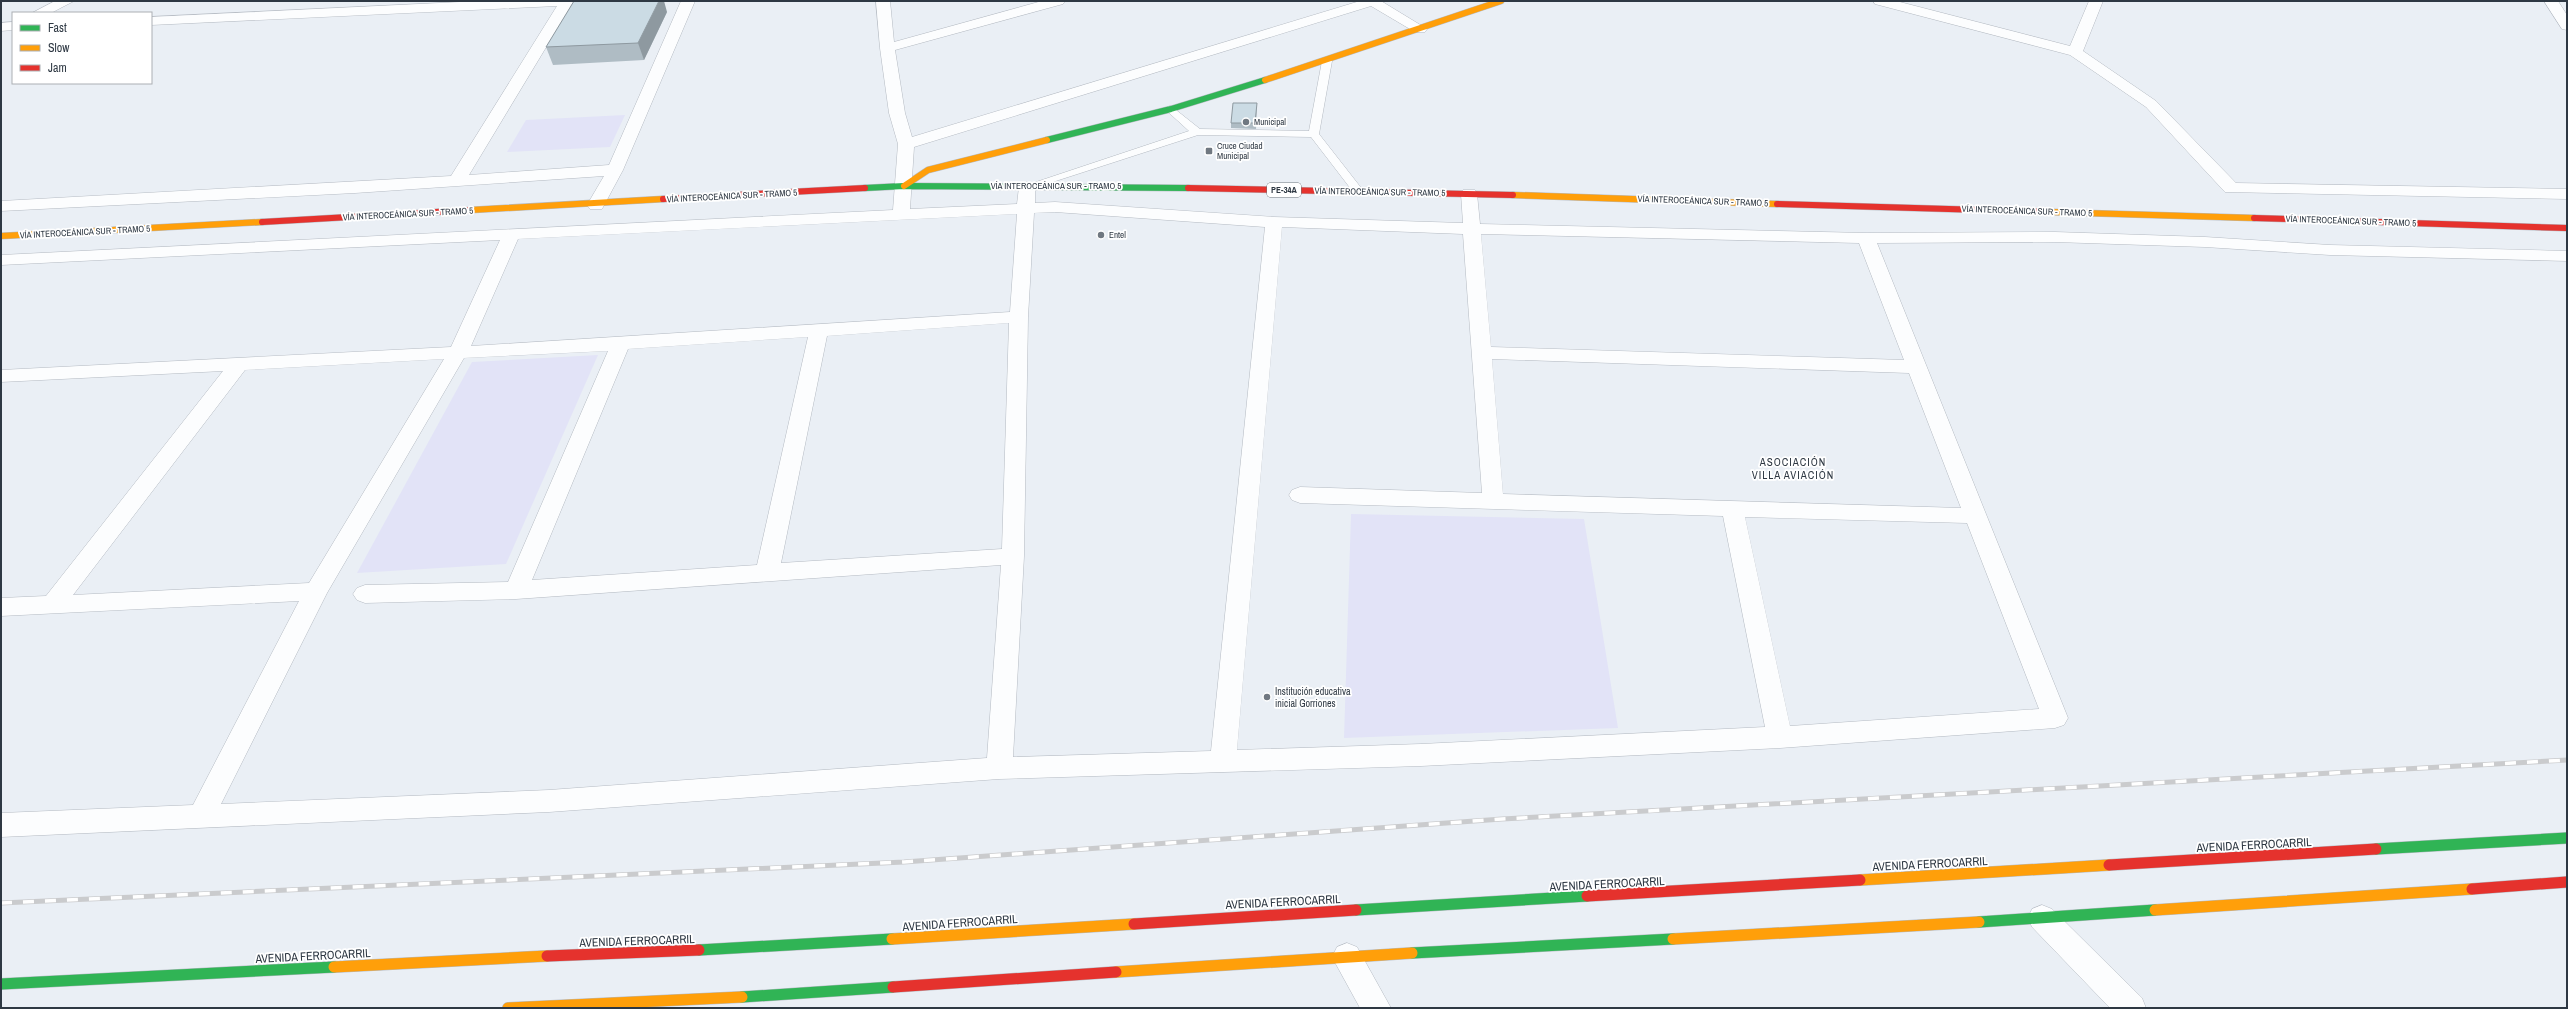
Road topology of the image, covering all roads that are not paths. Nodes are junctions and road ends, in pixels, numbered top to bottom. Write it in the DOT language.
graph roads {
  1 [pos="67,1"];
  2 [pos="269,1"];
  3 [pos="567,1"];
  4 [pos="688,1"];
  5 [pos="883,1"];
  6 [pos="1058,1"];
  7 [pos="1372,1"];
  8 [pos="1501,1"];
  9 [pos="1880,1"];
  10 [pos="2096,1"];
  11 [pos="2551,1"];
  12 [pos="434,4"];
  13 [pos="235,10"];
  14 [pos="41,12"];
  15 [pos="152,20"];
  16 [pos="2567,26"];
  17 [pos="1420,28"];
  18 [pos="887,48"];
  19 [pos="2075,52"];
  20 [pos="1327,61"];
  21 [pos="1171,109"];
  22 [pos="1197,132"];
  23 [pos="1314,134"];
  24 [pos="906,144"];
  25 [pos="615,170"];
  26 [pos="456,182"];
  27 [pos="904,186"];
  28 [pos="1027,187"];
  29 [pos="1358,191"];
  30 [pos="1469,194"];
  31 [pos="2567,194"];
  32 [pos="596,205"];
  33 [pos="1,206"];
  34 [pos="1027,209"];
  35 [pos="901,216"];
  36 [pos="1274,222"];
  37 [pos="1470,228"];
  38 [pos="2567,228"];
  39 [pos="511,235"];
  40 [pos="1,236"];
  41 [pos="1866,238"];
  42 [pos="2567,256"];
  43 [pos="1,260"];
  44 [pos="1019,317"];
  45 [pos="819,330"];
  46 [pos="621,344"];
  47 [pos="458,352"];
  48 [pos="1481,353"];
  49 [pos="238,365"];
  50 [pos="1917,367"];
  51 [pos="1,376"];
  52 [pos="1300,495"];
  53 [pos="1492,499"];
  54 [pos="1732,508"];
  55 [pos="1976,516"];
  56 [pos="1013,556"];
  57 [pos="766,574"];
  58 [pos="516,590"];
  59 [pos="316,591"];
  60 [pos="365,594"];
  61 [pos="53,604"];
  62 [pos="1,607"];
  63 [pos="1780,737"];
  64 [pos="1223,759"];
  65 [pos="999,768"];
  66 [pos="201,816"];
  67 [pos="1,825"];
  68 [pos="2567,838"];
  69 [pos="2567,882"];
  70 [pos="2042,918"];
  71 [pos="1347,957"];
  72 [pos="1,984"];
  73 [pos="642,1005"];
  74 [pos="508,1008"];
  75 [pos="1376,1008"];
  76 [pos="2131,1008"];
  1 -- 14 [label="street"];
  2 -- 13 [label="street"];
  3 -- 12 [label="street"];
  3 -- 26 [label="street"];
  4 -- 25 [label="street"];
  5 -- 18 [label="street"];
  6 -- 18 [label="street"];
  7 -- 17 [label="street"];
  7 -- 24 [label="street"];
  8 -- 17 [label="main road"];
  9 -- 19 [label="street"];
  10 -- 19 [label="street"];
  11 -- 16 [label="street"];
  12 -- 13 [label="street"];
  13 -- 15 [label="street"];
  17 -- 20 [label="main road"];
  18 -- 24 [label="street"];
  19 -- 31 [label="street"];
  20 -- 21 [label="main road"];
  20 -- 23 [label="lane"];
  21 -- 22 [label="lane"];
  21 -- 27 [label="main road"];
  22 -- 23 [label="lane"];
  22 -- 28 [label="lane"];
  23 -- 29 [label="lane"];
  24 -- 27 [label="street"];
  25 -- 26 [label="street"];
  25 -- 32 [label="street"];
  26 -- 33 [label="street"];
  27 -- 28 [label="main road, VÍA INTEROCEÁNICA SUR - TRAMO 5 / PE-34A"];
  27 -- 32 [label="main road, VÍA INTEROCEÁNICA SUR - TRAMO 5 / PE-34A"];
  27 -- 35 [label="street"];
  28 -- 29 [label="main road, VÍA INTEROCEÁNICA SUR - TRAMO 5 / PE-34A"];
  28 -- 34 [label="street"];
  29 -- 30 [label="main road, VÍA INTEROCEÁNICA SUR - TRAMO 5 / PE-34A"];
  30 -- 37 [label="street"];
  30 -- 38 [label="main road, VÍA INTEROCEÁNICA SUR - TRAMO 5 / PE-34A"];
  32 -- 40 [label="main road, VÍA INTEROCEÁNICA SUR - TRAMO 5 / PE-34A"];
  34 -- 35 [label="street"];
  34 -- 36 [label="street"];
  34 -- 44 [label="street"];
  35 -- 39 [label="street"];
  36 -- 37 [label="street"];
  36 -- 64 [label="street"];
  37 -- 41 [label="street"];
  37 -- 48 [label="street"];
  39 -- 43 [label="street"];
  39 -- 47 [label="street"];
  41 -- 42 [label="street"];
  41 -- 50 [label="street"];
  44 -- 45 [label="street"];
  44 -- 56 [label="street"];
  45 -- 46 [label="street"];
  45 -- 57 [label="street"];
  46 -- 47 [label="street"];
  46 -- 58 [label="street"];
  47 -- 49 [label="street"];
  47 -- 59 [label="street"];
  48 -- 50 [label="street"];
  48 -- 53 [label="street"];
  49 -- 51 [label="street"];
  49 -- 61 [label="street"];
  50 -- 55 [label="street"];
  52 -- 53 [label="street"];
  53 -- 54 [label="street"];
  54 -- 55 [label="street"];
  54 -- 63 [label="street"];
  55 -- 63 [label="street"];
  56 -- 57 [label="street"];
  56 -- 65 [label="street"];
  57 -- 58 [label="street"];
  58 -- 60 [label="street"];
  59 -- 61 [label="street"];
  59 -- 66 [label="street"];
  61 -- 62 [label="street"];
  63 -- 64 [label="street"];
  64 -- 65 [label="street"];
  65 -- 66 [label="street"];
  66 -- 67 [label="street"];
  68 -- 72 [label="main road, AVENIDA FERROCARRIL"];
  69 -- 70 [label="main road"];
  70 -- 71 [label="main road"];
  70 -- 76 [label="street"];
  71 -- 73 [label="main road"];
  71 -- 75 [label="street"];
  73 -- 74 [label="main road"];
}
